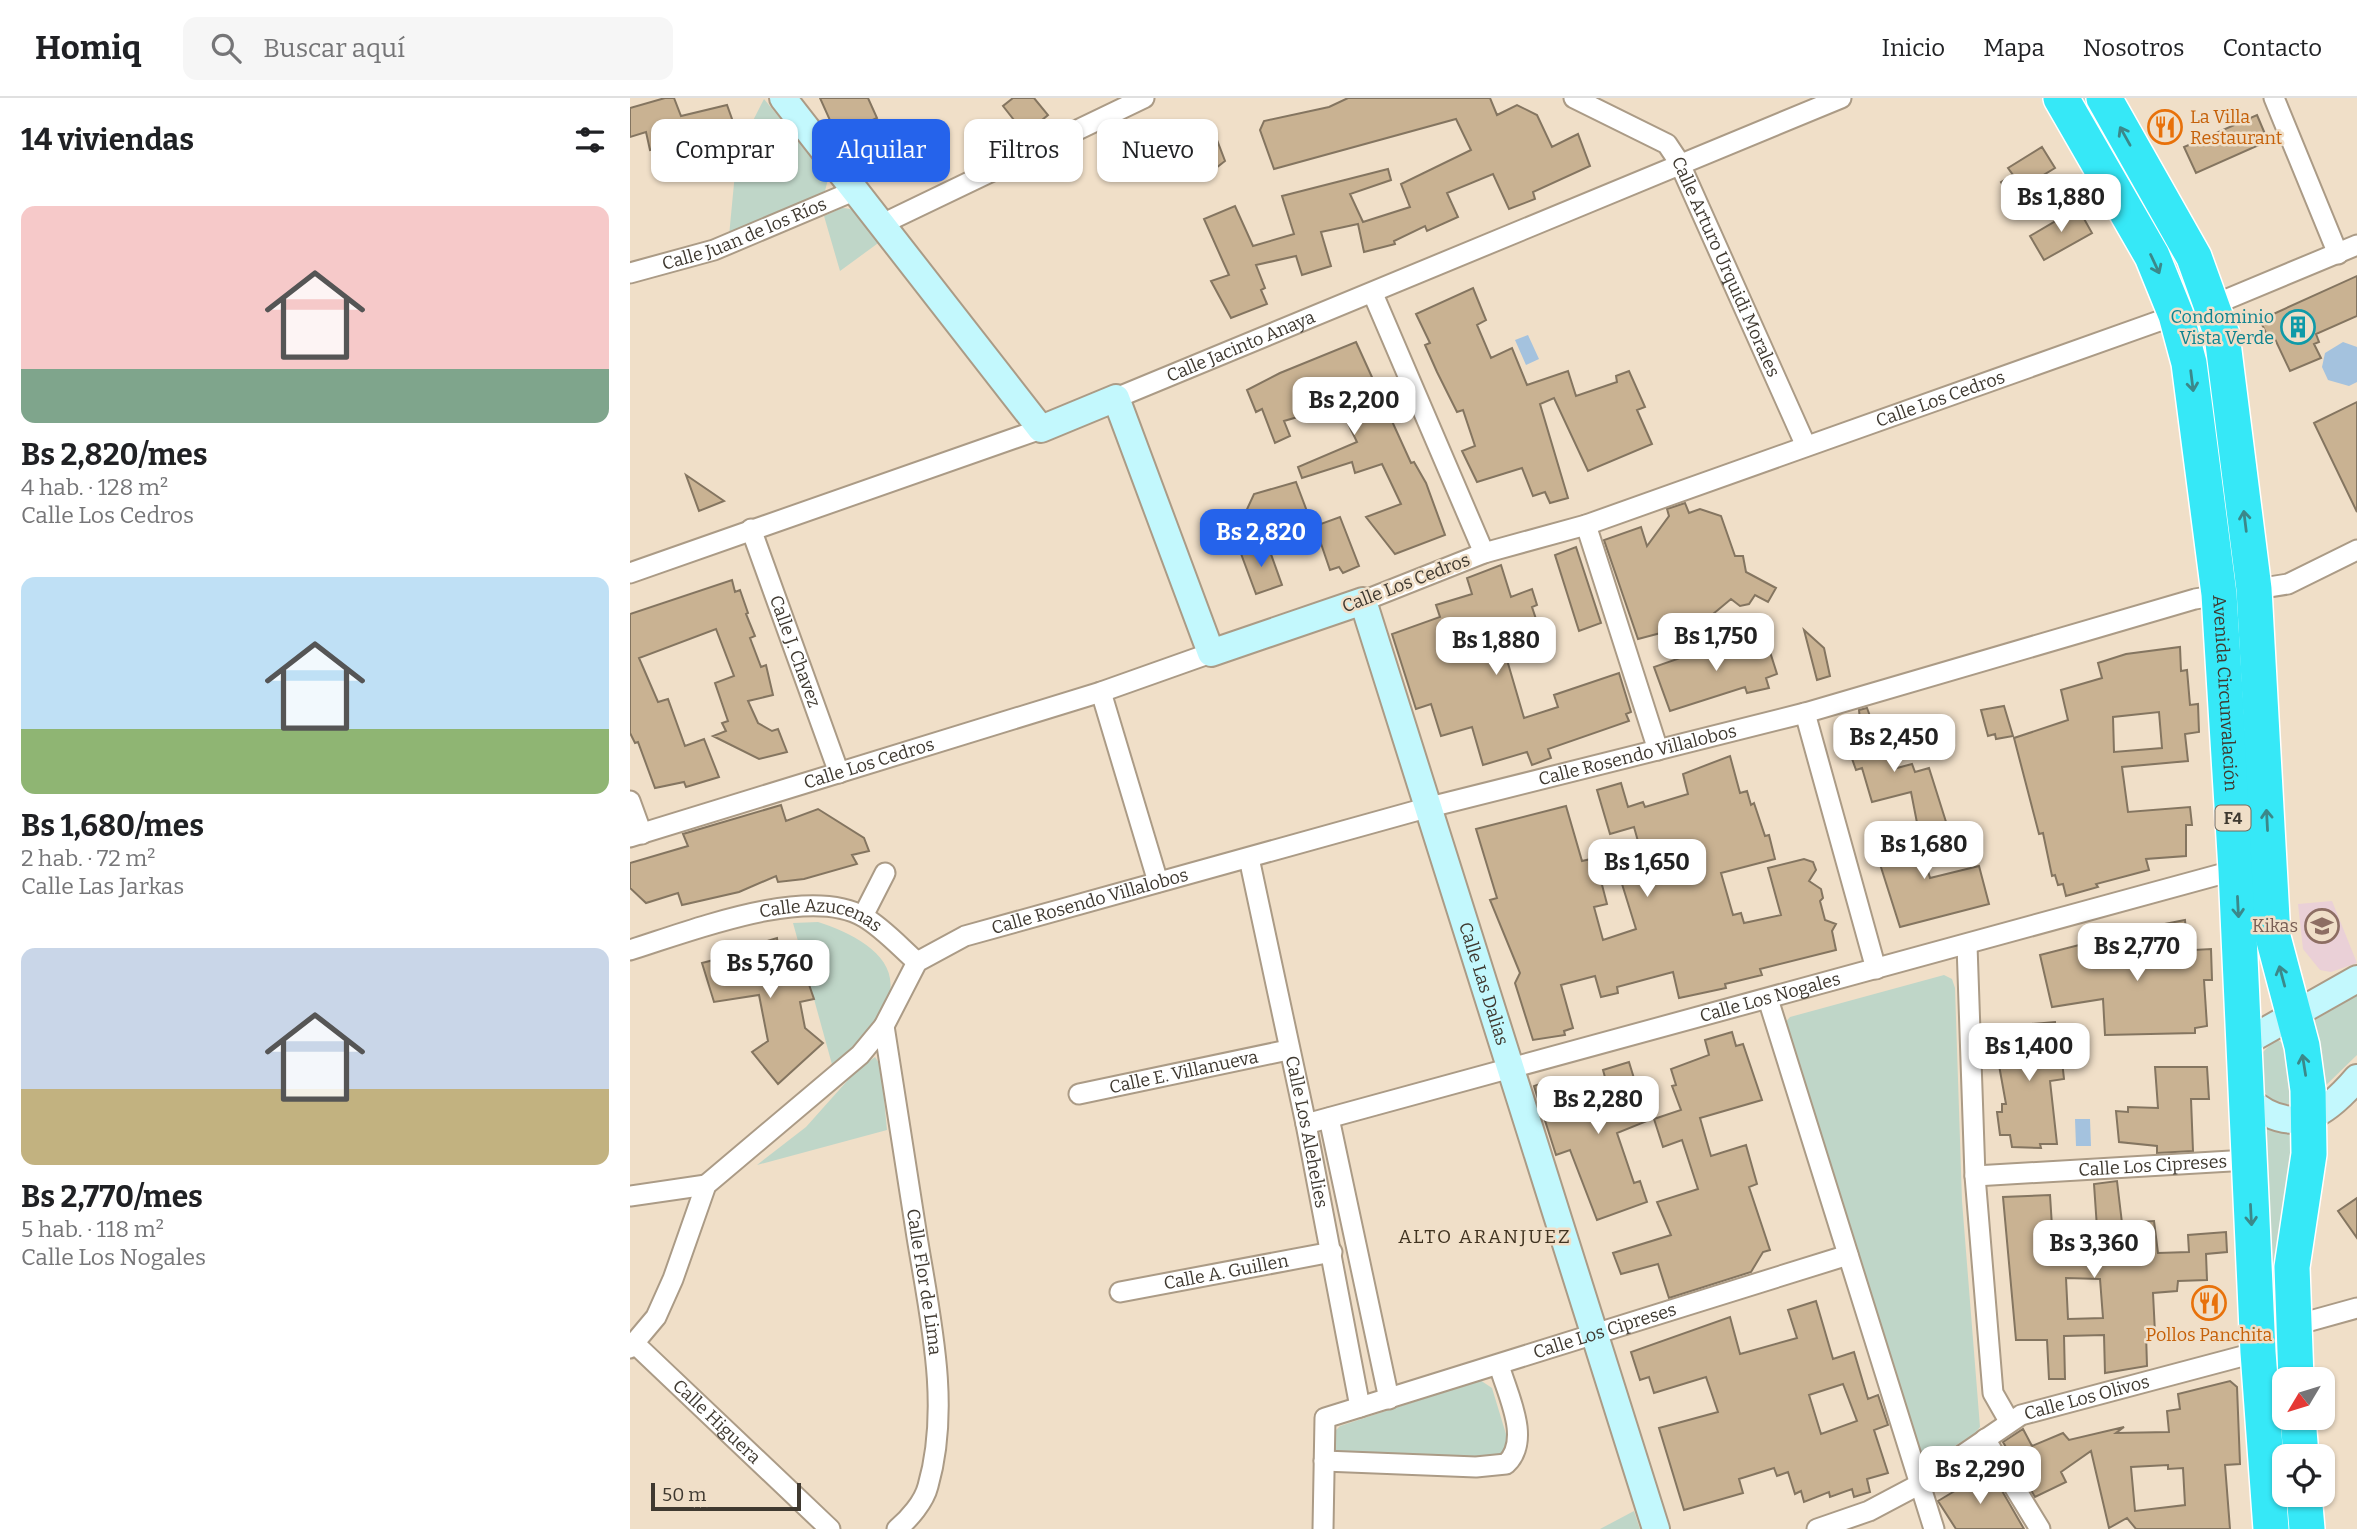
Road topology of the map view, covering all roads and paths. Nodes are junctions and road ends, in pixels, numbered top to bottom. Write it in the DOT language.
graph roads {
  1 [pos="783,98"];
  2 [pos="1142,98"];
  3 [pos="1574,98"];
  4 [pos="1841,98"];
  5 [pos="2061,98"];
  6 [pos="2104,98"];
  7 [pos="2274,98"];
  8 [pos="1679,162"];
  9 [pos="856,190"];
  10 [pos="880,225"];
  11 [pos="2357,245"];
  12 [pos="2338,254"];
  13 [pos="630,273"];
  14 [pos="1373,294"];
  15 [pos="2213,305"];
  16 [pos="2176,315"];
  17 [pos="1116,398"];
  18 [pos="1041,429"];
  19 [pos="1806,446"];
  20 [pos="1586,525"];
  21 [pos="751,529"];
  22 [pos="2357,550"];
  23 [pos="1484,553"];
  24 [pos="630,573"];
  25 [pos="2254,589"];
  26 [pos="2220,594"];
  27 [pos="1363,601"];
  28 [pos="1211,653"];
  29 [pos="1101,692"];
  30 [pos="1805,713"];
  31 [pos="1658,750"];
  32 [pos="839,773"];
  33 [pos="630,802"];
  34 [pos="1426,808"];
  35 [pos="636,836"];
  36 [pos="1249,858"];
  37 [pos="2236,870"];
  38 [pos="885,873"];
  39 [pos="1158,882"];
  40 [pos="863,916"];
  41 [pos="1967,945"];
  42 [pos="630,950"];
  43 [pos="917,962"];
  44 [pos="1876,969"];
  45 [pos="2357,979"];
  46 [pos="1768,999"];
  47 [pos="2294,1014"];
  48 [pos="884,1026"];
  49 [pos="2244,1043"];
  50 [pos="1288,1050"];
  51 [pos="1512,1069"];
  52 [pos="2357,1079"];
  53 [pos="1079,1094"];
  54 [pos="2246,1098"];
  55 [pos="2309,1117"];
  56 [pos="1329,1118"];
  57 [pos="1306,1124"];
  58 [pos="2248,1160"];
  59 [pos="1975,1176"];
  60 [pos="706,1185"];
  61 [pos="630,1196"];
  62 [pos="1332,1252"];
  63 [pos="1848,1255"];
  64 [pos="1120,1292"];
  65 [pos="2357,1308"];
  66 [pos="2292,1326"];
  67 [pos="1597,1335"];
  68 [pos="632,1346"];
  69 [pos="2258,1352"];
  70 [pos="1499,1365"];
  71 [pos="2295,1367"];
  72 [pos="1389,1399"];
  73 [pos="1360,1407"];
  74 [pos="2008,1421"];
  75 [pos="1986,1439"];
  76 [pos="1324,1461"];
  77 [pos="1920,1484"];
  78 [pos="2305,1507"];
  79 [pos="830,1529"];
  80 [pos="897,1529"];
  81 [pos="1323,1529"];
  82 [pos="1656,1529"];
  83 [pos="1817,1529"];
  84 [pos="1934,1529"];
  85 [pos="2040,1529"];
  86 [pos="2271,1529"];
  87 [pos="2307,1529"];
  1 -- 9 [label="street"];
  2 -- 10 [label="street"];
  3 -- 8 [label="street, Calle Arturo Urquidi Morales"];
  4 -- 8 [label="street, Calle Jacinto Anaya"];
  5 -- 16 [label="highway, Avenida Circunvalación / F4, one-way"];
  15 -- 6 [label="highway, Avenida Circunvalación / F4, one-way"];
  7 -- 12 [label="street"];
  8 -- 14 [label="street, Calle Jacinto Anaya"];
  8 -- 19 [label="street, Calle Arturo Urquidi Morales"];
  9 -- 10 [label="street"];
  9 -- 13 [label="street, Calle Juan de los Ríos"];
  10 -- 18 [label="street"];
  11 -- 12 [label="street, Calle Los Cedros"];
  12 -- 15 [label="street, Calle Los Cedros"];
  14 -- 17 [label="street, Calle Jacinto Anaya"];
  14 -- 23 [label="street"];
  15 -- 16 [label="street, Calle Los Cedros"];
  25 -- 15 [label="highway, Avenida Circunvalación / F4, one-way"];
  16 -- 19 [label="street, Calle Los Cedros"];
  16 -- 26 [label="highway, Avenida Circunvalación / F4, one-way"];
  17 -- 18 [label="street, Calle Jacinto Anaya"];
  17 -- 28 [label="street"];
  18 -- 21 [label="street, Calle Jacinto Anaya"];
  19 -- 20 [label="street, Calle Los Cedros"];
  20 -- 23 [label="street, Calle Los Cedros"];
  20 -- 31 [label="street"];
  21 -- 24 [label="street, Calle Jacinto Anaya"];
  21 -- 32 [label="street, Calle J. Chavez"];
  22 -- 25 [label="street, Calle Rosendo Villalobos"];
  23 -- 27 [label="street, Calle Los Cedros"];
  25 -- 26 [label="street, Calle Rosendo Villalobos"];
  47 -- 25 [label="highway, Avenida Circunvalación / F4, one-way"];
  26 -- 30 [label="street, Calle Rosendo Villalobos"];
  26 -- 37 [label="highway, Avenida Circunvalación / F4"];
  27 -- 28 [label="street, Calle Los Cedros"];
  27 -- 34 [label="street, Calle Las Dalias"];
  28 -- 29 [label="street, Calle Los Cedros"];
  29 -- 32 [label="street, Calle Los Cedros"];
  29 -- 39 [label="street"];
  30 -- 31 [label="street, Calle Rosendo Villalobos"];
  30 -- 44 [label="street"];
  31 -- 34 [label="street, Calle Rosendo Villalobos"];
  32 -- 35 [label="street, Calle Los Cedros"];
  33 -- 35 [label="street"];
  34 -- 36 [label="street, Calle Rosendo Villalobos"];
  34 -- 51 [label="street, Calle Las Dalias"];
  36 -- 39 [label="street, Calle Rosendo Villalobos"];
  36 -- 50 [label="street, Calle Los Alehelies"];
  37 -- 41 [label="street, Calle Los Nogales"];
  37 -- 49 [label="highway, Avenida Circunvalación / F4, one-way"];
  38 -- 40 [label="street"];
  39 -- 43 [label="street, Calle Rosendo Villalobos"];
  40 -- 42 [label="street, Calle Azucenas"];
  40 -- 43 [label="street, Calle Azucenas"];
  41 -- 44 [label="street, Calle Los Nogales"];
  41 -- 59 [label="street"];
  43 -- 48 [label="street"];
  44 -- 46 [label="street, Calle Los Nogales"];
  45 -- 47 [label="street"];
  46 -- 51 [label="street, Calle Los Nogales"];
  46 -- 63 [label="street"];
  47 -- 49 [label="street"];
  55 -- 47 [label="highway, Avenida Circunvalación / F4, one-way"];
  48 -- 60 [label="street"];
  48 -- 80 [label="street, Calle Flor de Lima"];
  49 -- 54 [label="highway, Avenida Circunvalación / F4"];
  50 -- 53 [label="street, Calle E. Villanueva"];
  50 -- 57 [label="street, Calle Los Alehelies"];
  51 -- 56 [label="street, Calle Los Nogales"];
  51 -- 67 [label="street, Calle Las Dalias"];
  52 -- 55 [label="street"];
  54 -- 55 [label="street"];
  54 -- 58 [label="highway, Avenida Circunvalación / F4"];
  55 -- 66 [label="highway, Avenida Circunvalación / F4"];
  56 -- 57 [label="street, Calle Los Nogales"];
  56 -- 72 [label="street"];
  57 -- 62 [label="street, Calle Los Alehelies"];
  58 -- 59 [label="street, Calle Los Cipreses"];
  58 -- 69 [label="highway, Avenida Circunvalación / F4, one-way"];
  59 -- 74 [label="street"];
  60 -- 61 [label="street"];
  60 -- 68 [label="street"];
  62 -- 64 [label="street, Calle A. Guillen"];
  62 -- 73 [label="street, Calle Los Alehelies"];
  63 -- 67 [label="street, Calle Los Cipreses"];
  63 -- 77 [label="street"];
  65 -- 66 [label="street"];
  66 -- 71 [label="highway, Avenida Circunvalación / F4"];
  67 -- 70 [label="street, Calle Los Cipreses"];
  67 -- 82 [label="street, Calle Las Dalias"];
  68 -- 79 [label="street, Calle Higuera"];
  69 -- 74 [label="street, Calle Los Olivos"];
  69 -- 86 [label="highway, Avenida Circunvalación / F4"];
  70 -- 72 [label="street, Calle Los Cipreses"];
  70 -- 76 [label="street"];
  72 -- 73 [label="street, Calle Los Cipreses"];
  73 -- 76 [label="street, Calle Los Cipreses"];
  74 -- 75 [label="street, Calle Los Olivos"];
  75 -- 77 [label="street, Calle Los Olivos"];
  75 -- 85 [label="street"];
  76 -- 81 [label="street"];
  77 -- 83 [label="street, Calle Los Olivos"];
  77 -- 84 [label="street"];
  78 -- 87 [label="highway"];
}
